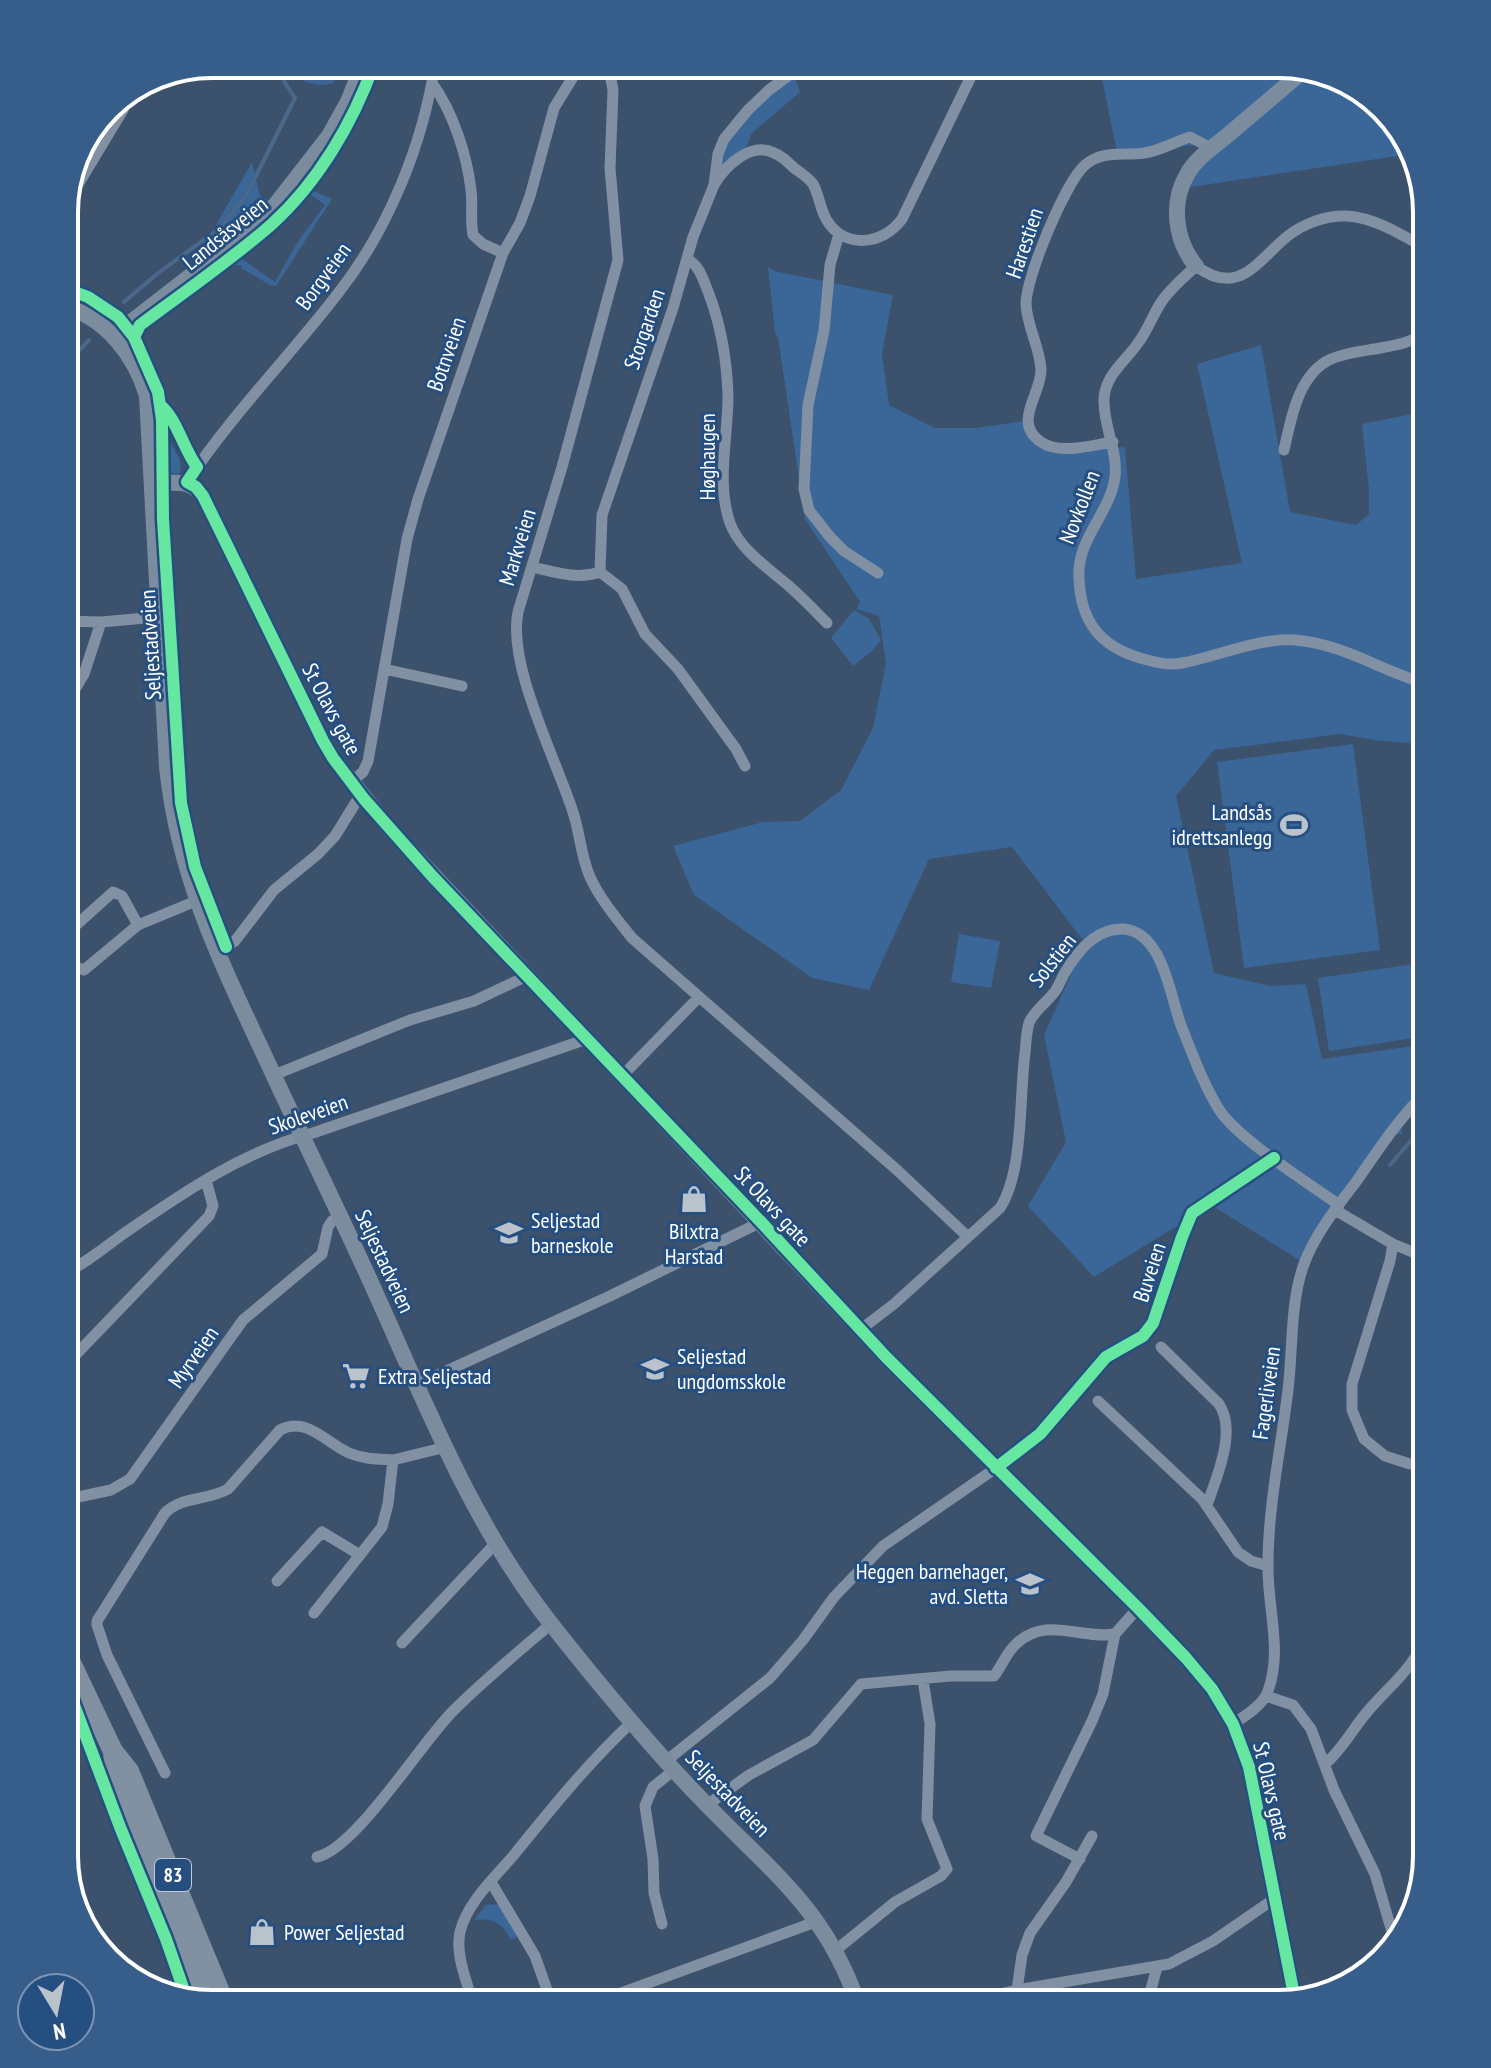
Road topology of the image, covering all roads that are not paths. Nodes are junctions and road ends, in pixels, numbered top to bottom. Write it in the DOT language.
graph roads {
  1 [pos="357,78"];
  2 [pos="433,78"];
  3 [pos="572,78"];
  4 [pos="611,78"];
  5 [pos="785,78"];
  6 [pos="970,78"];
  7 [pos="1293,79"];
  8 [pos="432,83"];
  9 [pos="121,114"];
  10 [pos="1211,148"];
  11 [pos="84,175"];
  12 [pos="714,185"];
  13 [pos="839,234"];
  14 [pos="1413,242"];
  15 [pos="503,253"];
  16 [pos="687,259"];
  17 [pos="1196,266"];
  18 [pos="78,313"];
  19 [pos="113,336"];
  20 [pos="1413,338"];
  21 [pos="1113,442"];
  22 [pos="1284,450"];
  23 [pos="187,482"];
  24 [pos="152,484"];
  25 [pos="532,567"];
  26 [pos="600,572"];
  27 [pos="878,573"];
  28 [pos="157,617"];
  29 [pos="78,621"];
  30 [pos="101,622"];
  31 [pos="827,623"];
  32 [pos="384,669"];
  33 [pos="1413,678"];
  34 [pos="78,684"];
  35 [pos="462,686"];
  36 [pos="745,766"];
  37 [pos="356,788"];
  38 [pos="196,901"];
  39 [pos="78,921"];
  40 [pos="138,925"];
  41 [pos="217,952"];
  42 [pos="78,968"];
  43 [pos="527,976"];
  44 [pos="699,997"];
  45 [pos="587,1039"];
  46 [pos="274,1075"];
  47 [pos="622,1076"];
  48 [pos="1413,1106"];
  49 [pos="302,1136"];
  50 [pos="206,1180"];
  51 [pos="1337,1207"];
  52 [pos="340,1216"];
  53 [pos="761,1222"];
  54 [pos="968,1237"];
  55 [pos="1393,1244"];
  56 [pos="1413,1252"];
  57 [pos="78,1264"];
  58 [pos="860,1330"];
  59 [pos="1161,1347"];
  60 [pos="78,1352"];
  61 [pos="418,1384"];
  62 [pos="1098,1401"];
  63 [pos="446,1447"];
  64 [pos="393,1460"];
  65 [pos="1413,1464"];
  66 [pos="996,1468"];
  67 [pos="78,1497"];
  68 [pos="1207,1505"];
  69 [pos="495,1544"];
  70 [pos="360,1555"];
  71 [pos="1268,1566"];
  72 [pos="277,1581"];
  73 [pos="1138,1608"];
  74 [pos="314,1613"];
  75 [pos="551,1624"];
  76 [pos="1115,1634"];
  77 [pos="402,1643"];
  78 [pos="1413,1663"];
  79 [pos="78,1677"];
  80 [pos="923,1680"];
  81 [pos="1266,1696"];
  82 [pos="632,1722"];
  83 [pos="1233,1724"];
  84 [pos="113,1751"];
  85 [pos="1325,1764"];
  86 [pos="670,1765"];
  87 [pos="165,1773"];
  88 [pos="707,1805"];
  89 [pos="1092,1836"];
  90 [pos="317,1857"];
  91 [pos="1080,1859"];
  92 [pos="491,1882"];
  93 [pos="1274,1899"];
  94 [pos="818,1921"];
  95 [pos="662,1924"];
  96 [pos="1391,1929"];
  97 [pos="836,1950"];
  98 [pos="1157,1967"];
  99 [pos="1293,1989"];
  100 [pos="203,1990"];
  101 [pos="219,1990"];
  102 [pos="469,1990"];
  103 [pos="547,1990"];
  104 [pos="629,1990"];
  105 [pos="852,1990"];
  106 [pos="1017,1990"];
  107 [pos="1151,1990"];
  1 -- 19 [label="street, Landsåsveien"];
  2 -- 8 [label="street, Borgveien"];
  3 -- 15 [label="street, Botnveien"];
  4 -- 25 [label="street, Markveien"];
  5 -- 12 [label="street, Storgarden"];
  6 -- 13 [label="street"];
  7 -- 10 [label="street"];
  8 -- 15 [label="street"];
  8 -- 23 [label="street, Borgveien"];
  9 -- 11 [label="street"];
  10 -- 17 [label="street"];
  10 -- 21 [label="street, Harestien"];
  12 -- 13 [label="street"];
  12 -- 16 [label="street, Storgarden"];
  13 -- 27 [label="street"];
  14 -- 17 [label="street"];
  15 -- 32 [label="street, Botnveien"];
  16 -- 26 [label="street, Storgarden"];
  16 -- 31 [label="street, Høghaugen"];
  17 -- 21 [label="street, Novkollen"];
  18 -- 19 [label="street"];
  19 -- 24 [label="street, Seljestadveien"];
  20 -- 22 [label="street"];
  21 -- 33 [label="street, Novkollen"];
  23 -- 24 [label="street"];
  23 -- 37 [label="street, St Olavs gate"];
  24 -- 28 [label="street, Seljestadveien"];
  25 -- 26 [label="street"];
  25 -- 44 [label="street, Markveien"];
  26 -- 36 [label="street"];
  28 -- 30 [label="street"];
  28 -- 38 [label="street, Seljestadveien"];
  29 -- 30 [label="street"];
  30 -- 34 [label="street"];
  32 -- 35 [label="street"];
  32 -- 37 [label="street, Botnveien"];
  37 -- 41 [label="street, Botnveien"];
  37 -- 43 [label="street, St Olavs gate"];
  38 -- 40 [label="street"];
  38 -- 41 [label="street, Seljestadveien"];
  39 -- 40 [label="street"];
  40 -- 42 [label="street"];
  41 -- 46 [label="street, Seljestadveien"];
  43 -- 45 [label="street, St Olavs gate"];
  43 -- 46 [label="street"];
  44 -- 47 [label="street"];
  44 -- 54 [label="street, Markveien"];
  45 -- 47 [label="street, St Olavs gate"];
  45 -- 49 [label="street, Skoleveien"];
  46 -- 49 [label="street, Seljestadveien"];
  47 -- 53 [label="street, St Olavs gate"];
  48 -- 51 [label="street, Fagerliveien"];
  49 -- 50 [label="street, Skoleveien"];
  49 -- 52 [label="street, Seljestadveien"];
  50 -- 57 [label="street, Skoleveien"];
  50 -- 60 [label="street"];
  51 -- 54 [label="street, Solstien"];
  51 -- 55 [label="street"];
  51 -- 71 [label="street, Fagerliveien"];
  52 -- 61 [label="street, Seljestadveien"];
  52 -- 67 [label="street, Myrveien"];
  53 -- 58 [label="street, St Olavs gate"];
  53 -- 61 [label="street"];
  54 -- 58 [label="street, Solstien"];
  55 -- 56 [label="street"];
  55 -- 65 [label="street"];
  58 -- 66 [label="street, St Olavs gate"];
  59 -- 68 [label="street"];
  61 -- 63 [label="street, Seljestadveien"];
  62 -- 68 [label="street"];
  63 -- 64 [label="street"];
  63 -- 69 [label="street, Seljestadveien"];
  64 -- 70 [label="street"];
  64 -- 87 [label="street"];
  66 -- 73 [label="street, St Olavs gate"];
  66 -- 86 [label="street"];
  68 -- 71 [label="street"];
  69 -- 75 [label="street, Seljestadveien"];
  69 -- 77 [label="street"];
  70 -- 72 [label="street"];
  70 -- 74 [label="street"];
  71 -- 81 [label="street, Fagerliveien"];
  73 -- 76 [label="street"];
  73 -- 83 [label="street, St Olavs gate"];
  75 -- 82 [label="street, Seljestadveien"];
  75 -- 90 [label="street"];
  76 -- 80 [label="street"];
  76 -- 91 [label="street"];
  78 -- 85 [label="street"];
  79 -- 84 [label="highway, 83"];
  80 -- 88 [label="street"];
  80 -- 97 [label="street"];
  81 -- 83 [label="street"];
  81 -- 85 [label="street"];
  82 -- 86 [label="street, Seljestadveien"];
  82 -- 92 [label="street"];
  83 -- 93 [label="street, St Olavs gate"];
  84 -- 100 [label="highway, 83"];
  84 -- 101 [label="highway, 83"];
  85 -- 96 [label="street"];
  86 -- 88 [label="street, Seljestadveien"];
  86 -- 95 [label="street"];
  88 -- 94 [label="street, Seljestadveien"];
  89 -- 91 [label="street"];
  91 -- 106 [label="street"];
  92 -- 102 [label="street"];
  92 -- 103 [label="street"];
  93 -- 98 [label="street"];
  93 -- 99 [label="street, St Olavs gate"];
  94 -- 97 [label="street, Seljestadveien"];
  94 -- 104 [label="street"];
  97 -- 105 [label="street, Seljestadveien"];
  98 -- 106 [label="street"];
  98 -- 107 [label="street"];
}
